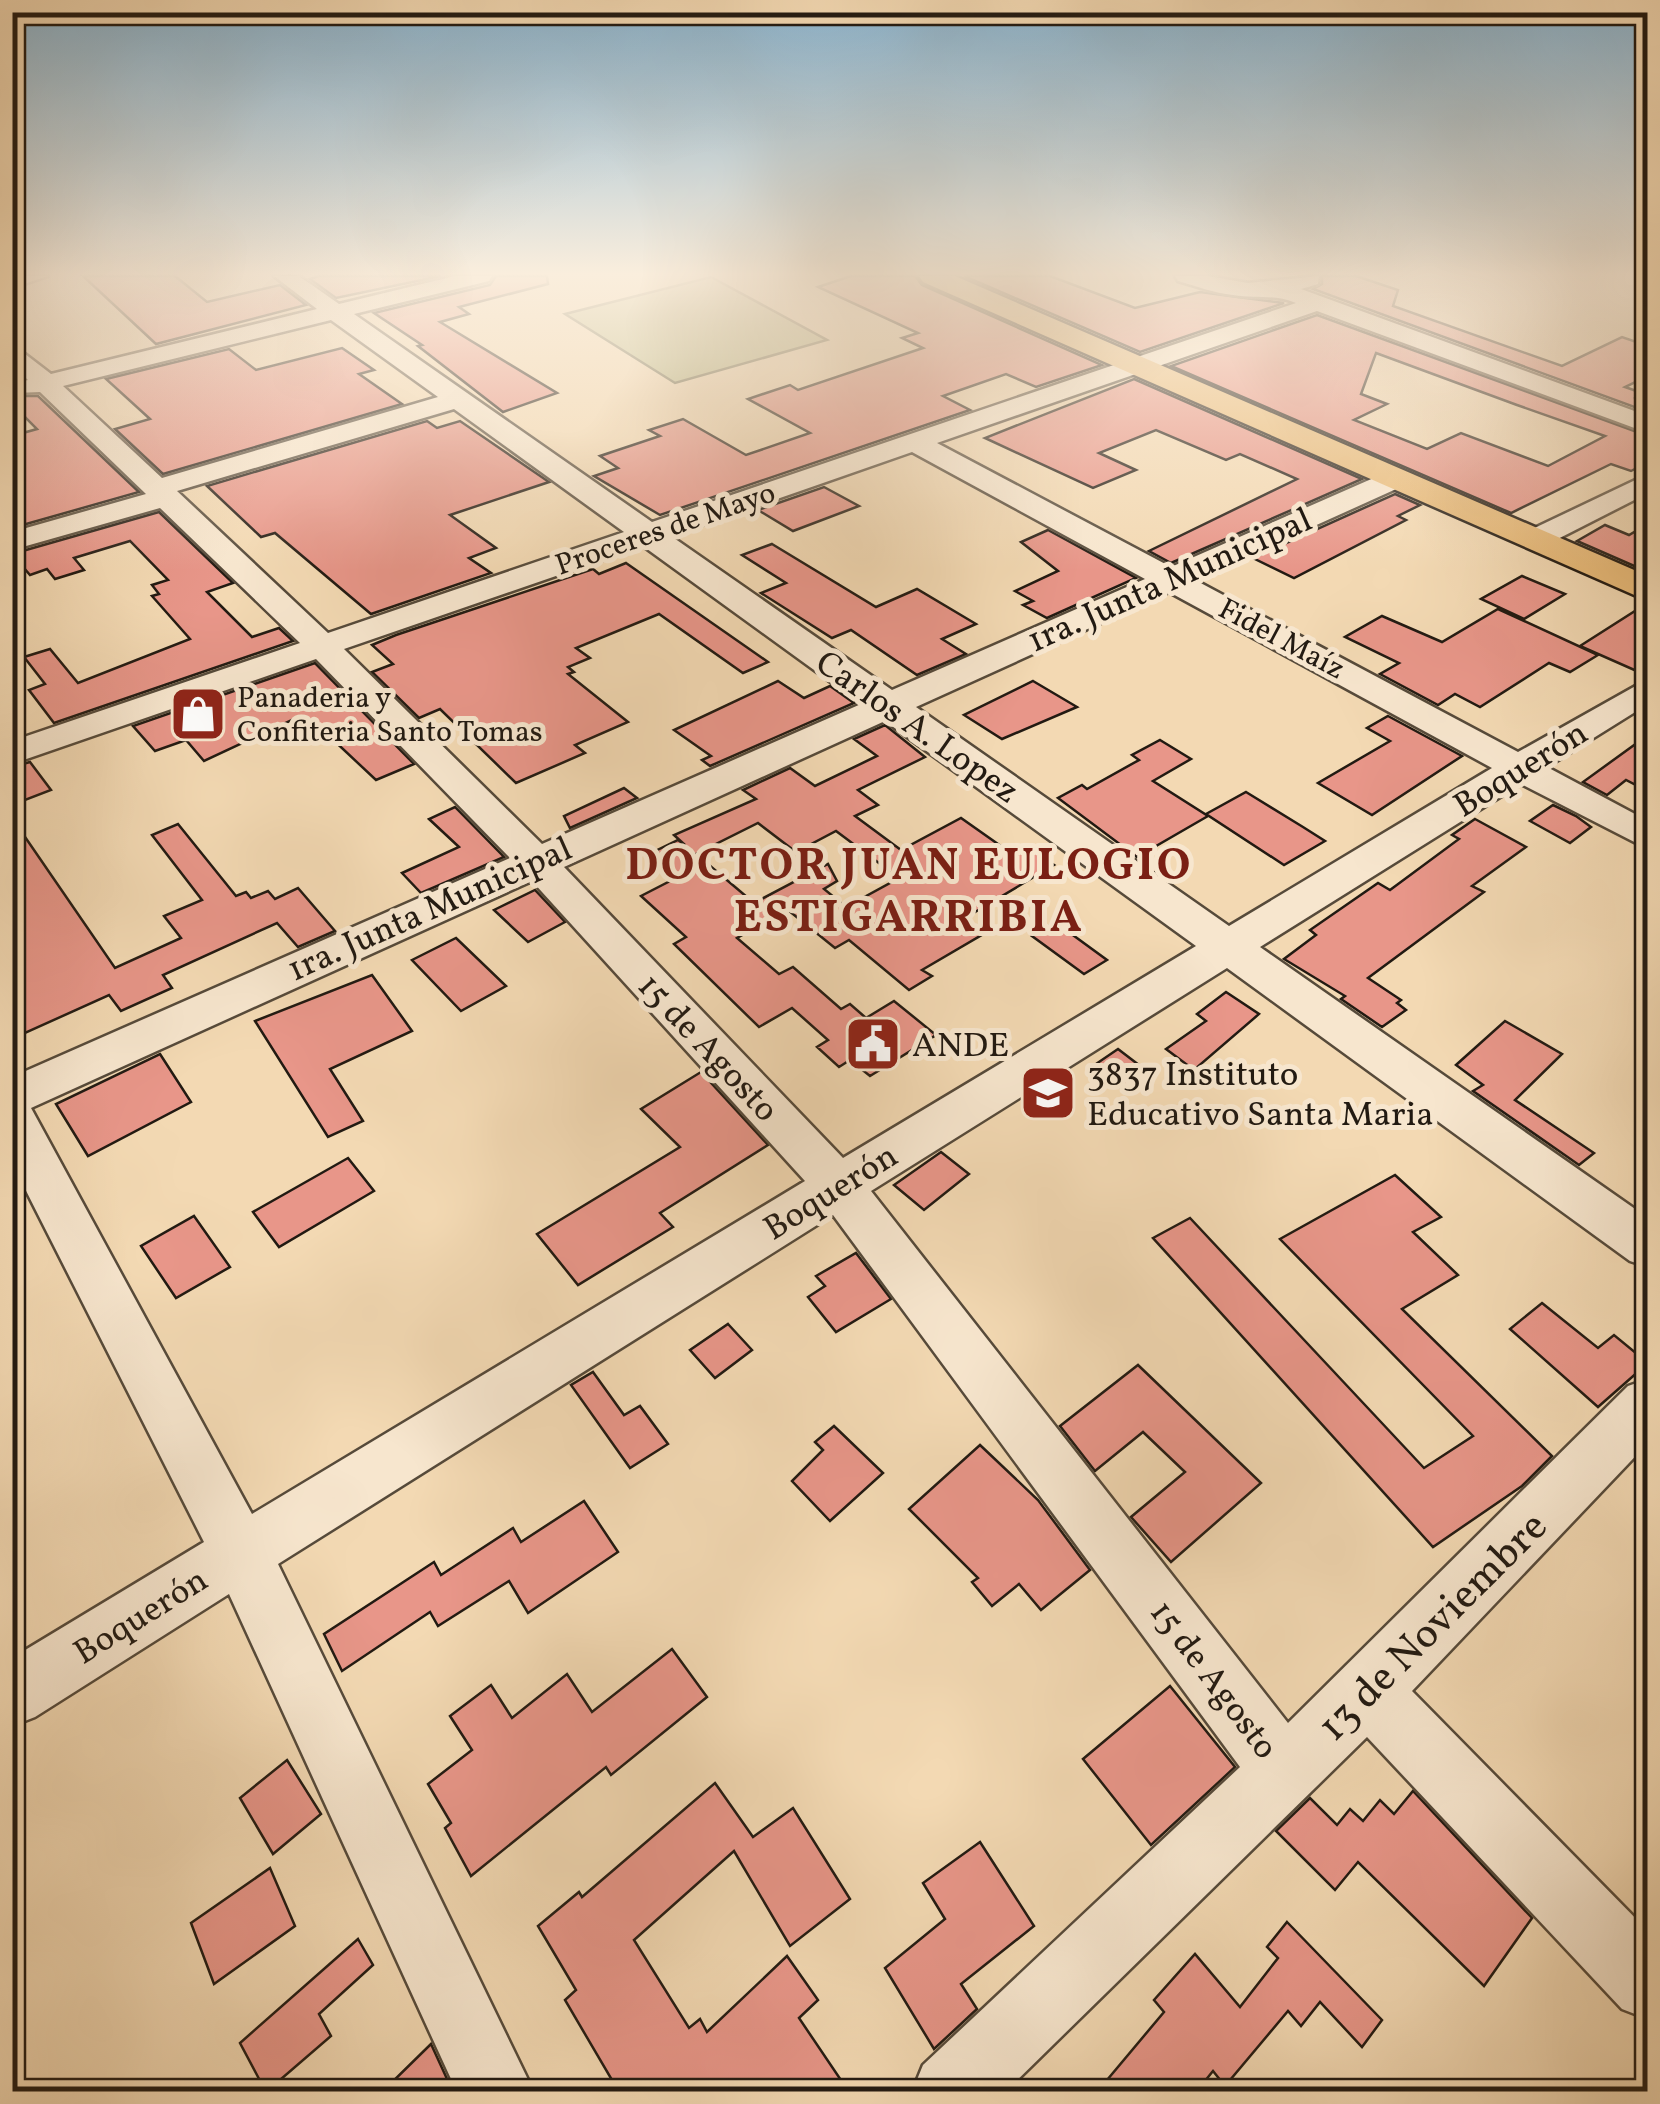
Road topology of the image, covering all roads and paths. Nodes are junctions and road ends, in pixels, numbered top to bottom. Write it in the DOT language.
graph roads {
  1 [pos="80,374"];
  2 [pos="423,374"];
  3 [pos="1110,374"];
  4 [pos="1157,374"];
  5 [pos="1509,374"];
  6 [pos="28,387"];
  7 [pos="459,400"];
  8 [pos="1648,426"];
  9 [pos="914,442"];
  10 [pos="1395,479"];
  11 [pos="1648,482"];
  12 [pos="162,492"];
  13 [pos="648,534"];
  14 [pos="1533,540"];
  15 [pos="12,542"];
  16 [pos="1171,578"];
  17 [pos="1648,590"];
  18 [pos="322,646"];
  19 [pos="1648,690"];
  20 [pos="887,704"];
  21 [pos="12,754"];
  22 [pos="1520,768"];
  23 [pos="1648,837"];
  24 [pos="534,860"];
  25 [pos="1230,946"];
  26 [pos="12,1097"];
  27 [pos="12,1116"];
  28 [pos="839,1186"];
  29 [pos="1648,1246"];
  30 [pos="1648,1404"];
  31 [pos="241,1553"];
  32 [pos="1368,1691"];
  33 [pos="12,1694"];
  34 [pos="1284,1771"];
  35 [pos="1648,1983"];
  36 [pos="496,2092"];
  37 [pos="950,2092"];
  1 -- 6 [label="street"];
  2 -- 7 [label="street, Carlos A. Lopez"];
  3 -- 9 [label="street, Proceres de Mayo"];
  4 -- 10 [label="main road"];
  5 -- 8 [label="street"];
  6 -- 12 [label="street, 15 de Agosto"];
  7 -- 12 [label="street"];
  7 -- 13 [label="street, Carlos A. Lopez"];
  9 -- 13 [label="street, Proceres de Mayo"];
  9 -- 16 [label="street, Fidel Maíz"];
  10 -- 14 [label="main road"];
  10 -- 16 [label="street, 1ra. Junta Municipal"];
  11 -- 14 [label="street"];
  12 -- 15 [label="street"];
  12 -- 18 [label="street, 15 de Agosto"];
  13 -- 18 [label="street, Proceres de Mayo"];
  13 -- 20 [label="street, Carlos A. Lopez"];
  14 -- 17 [label="main road"];
  16 -- 20 [label="street, 1ra. Junta Municipal"];
  16 -- 22 [label="street, Fidel Maíz"];
  18 -- 21 [label="street, Proceres de Mayo"];
  18 -- 24 [label="street, 15 de Agosto"];
  19 -- 22 [label="street, Boquerón"];
  20 -- 24 [label="street, 1ra. Junta Municipal"];
  20 -- 25 [label="street, Carlos A. Lopez"];
  22 -- 23 [label="street, Fidel Maíz"];
  22 -- 25 [label="street, Boquerón"];
  24 -- 26 [label="street, 1ra. Junta Municipal"];
  24 -- 28 [label="street, 15 de Agosto"];
  25 -- 28 [label="street, Boquerón"];
  25 -- 29 [label="street, Carlos A. Lopez"];
  27 -- 31 [label="street"];
  28 -- 31 [label="street, Boquerón"];
  28 -- 34 [label="street, 15 de Agosto"];
  30 -- 32 [label="street, 13 de Noviembre"];
  31 -- 33 [label="street, Boquerón"];
  31 -- 36 [label="street"];
  32 -- 34 [label="street, 13 de Noviembre"];
  32 -- 35 [label="street"];
  34 -- 37 [label="street, 13 de Noviembre"];
}
